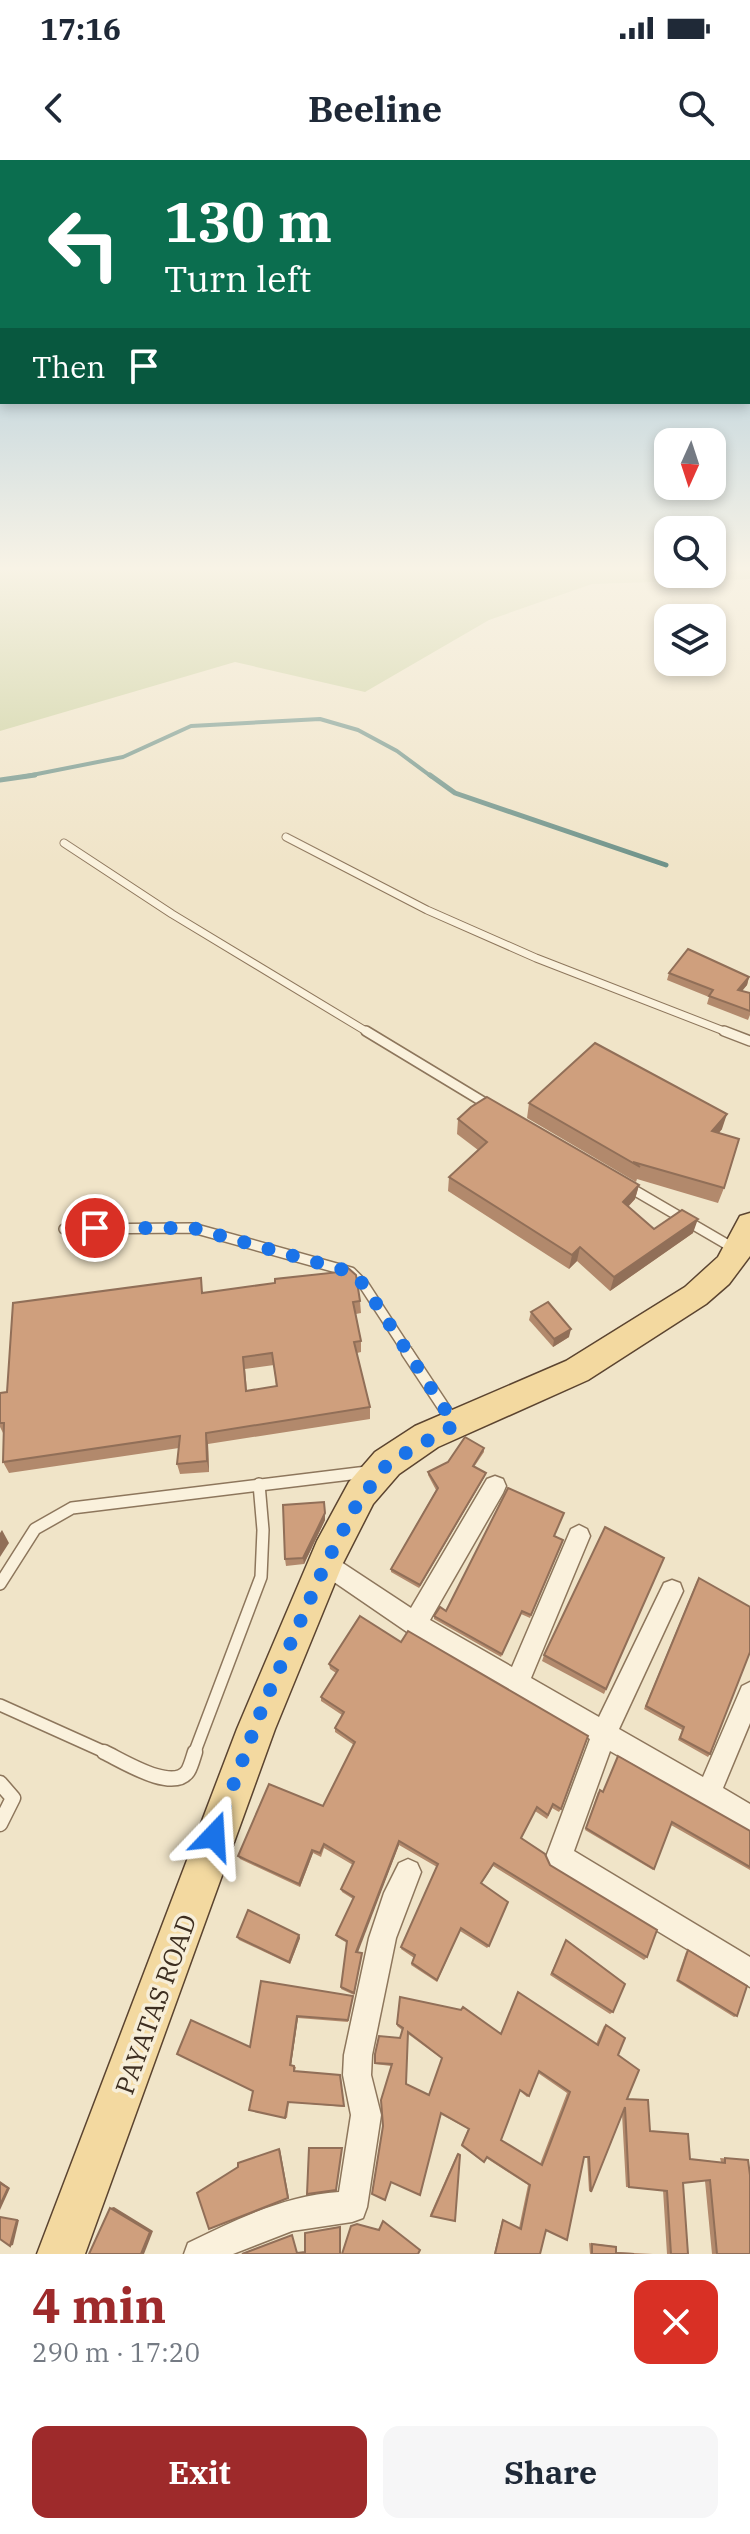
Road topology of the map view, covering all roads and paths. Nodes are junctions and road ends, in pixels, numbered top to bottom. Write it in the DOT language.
graph roads {
  1 [pos="286,837"];
  2 [pos="64,843"];
  3 [pos="750,1041"];
  4 [pos="493,1107"];
  5 [pos="617,1180"];
  6 [pos="64,1229"];
  7 [pos="745,1238"];
  8 [pos="455,1425"];
  9 [pos="379,1471"];
  10 [pos="259,1484"];
  11 [pos="495,1486"];
  12 [pos="579,1536"];
  13 [pos="326,1563"];
  14 [pos="0,1584"];
  15 [pos="672,1591"];
  16 [pos="415,1624"];
  17 [pos="517,1682"];
  18 [pos="750,1694"];
  19 [pos="0,1705"];
  20 [pos="604,1734"];
  21 [pos="0,1783"];
  22 [pos="708,1795"];
  23 [pos="750,1818"];
  24 [pos="0,1824"];
  25 [pos="408,1872"];
  26 [pos="750,1973"];
  27 [pos="61,2254"];
  28 [pos="199,2254"];
  1 -- 3 [label="lane"];
  2 -- 4 [label="lane"];
  5 -- 7 [label="lane"];
  6 -- 8 [label="lane"];
  7 -- 8 [label="main road, PAYATAS ROAD"];
  8 -- 9 [label="main road, PAYATAS ROAD"];
  9 -- 10 [label="lane"];
  9 -- 13 [label="main road, PAYATAS ROAD"];
  10 -- 14 [label="lane"];
  10 -- 19 [label="lane"];
  11 -- 16 [label="street"];
  12 -- 17 [label="street"];
  13 -- 16 [label="street"];
  13 -- 27 [label="main road, PAYATAS ROAD"];
  15 -- 20 [label="street"];
  16 -- 17 [label="street"];
  17 -- 20 [label="street"];
  18 -- 22 [label="street"];
  20 -- 22 [label="street"];
  20 -- 26 [label="street"];
  21 -- 24 [label="lane"];
  22 -- 23 [label="street"];
  25 -- 28 [label="street"];
}
